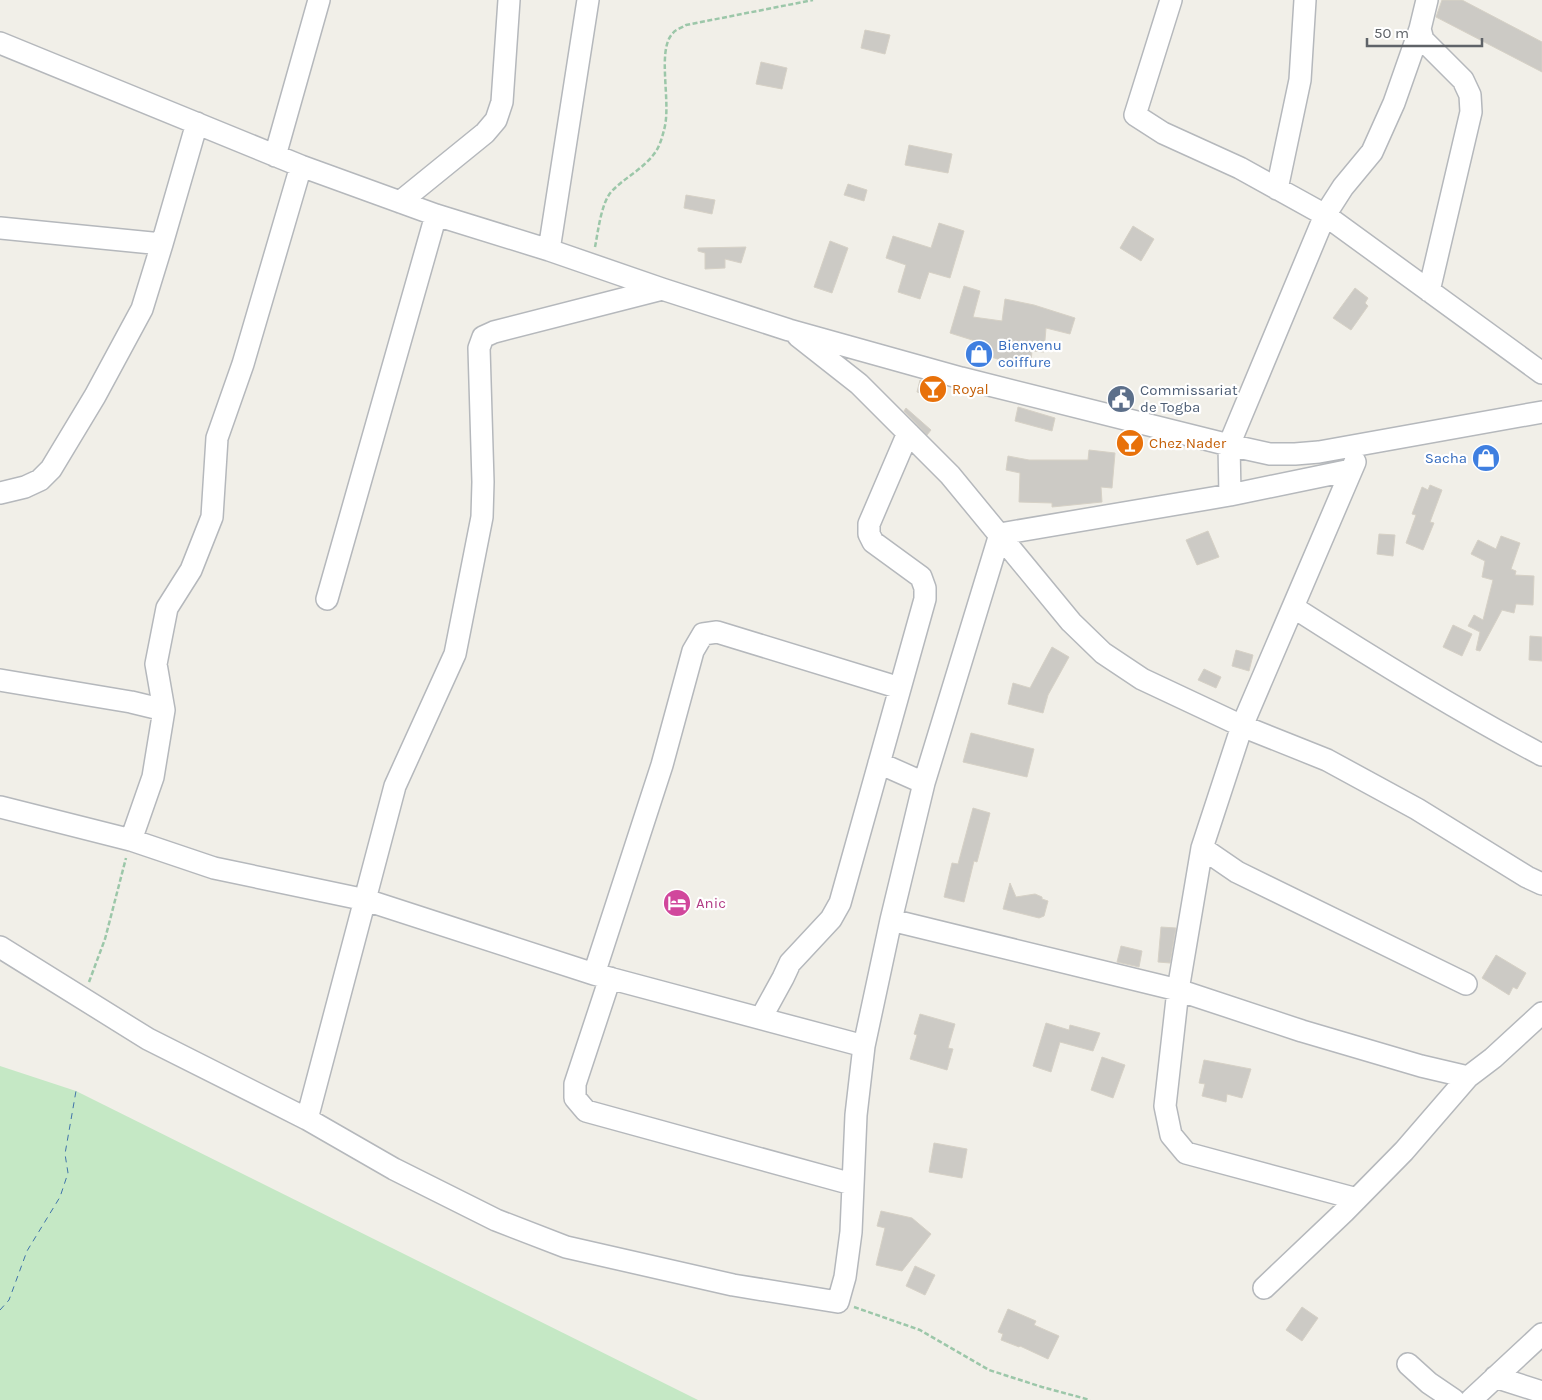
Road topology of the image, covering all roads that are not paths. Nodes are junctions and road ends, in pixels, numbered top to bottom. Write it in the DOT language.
graph roads {
  1 [pos="319,0"];
  2 [pos="509,0"];
  3 [pos="588,0"];
  4 [pos="1171,0"];
  5 [pos="1305,0"];
  6 [pos="1427,0"];
  7 [pos="1420,29"];
  8 [pos="0,43"];
  9 [pos="197,123"];
  10 [pos="275,156"];
  11 [pos="301,166"];
  12 [pos="1278,189"];
  13 [pos="400,202"];
  14 [pos="436,214"];
  15 [pos="1325,215"];
  16 [pos="0,228"];
  17 [pos="162,244"];
  18 [pos="549,250"];
  19 [pos="662,289"];
  20 [pos="1429,291"];
  21 [pos="790,330"];
  22 [pos="1542,373"];
  23 [pos="1542,412"];
  24 [pos="908,433"];
  25 [pos="1229,445"];
  26 [pos="1362,445"];
  27 [pos="1351,470"];
  28 [pos="0,493"];
  29 [pos="1230,495"];
  30 [pos="1000,534"];
  31 [pos="327,599"];
  32 [pos="1293,607"];
  33 [pos="0,680"];
  34 [pos="900,688"];
  35 [pos="164,710"];
  36 [pos="1242,726"];
  37 [pos="1542,755"];
  38 [pos="879,763"];
  39 [pos="924,783"];
  40 [pos="0,807"];
  41 [pos="131,840"];
  42 [pos="1202,848"];
  43 [pos="1542,884"];
  44 [pos="366,900"];
  45 [pos="891,920"];
  46 [pos="0,947"];
  47 [pos="602,976"];
  48 [pos="1466,984"];
  49 [pos="1178,990"];
  50 [pos="1542,1013"];
  51 [pos="761,1018"];
  52 [pos="864,1046"];
  53 [pos="1468,1077"];
  54 [pos="307,1119"];
  55 [pos="852,1184"];
  56 [pos="1357,1198"];
  57 [pos="1264,1288"];
  58 [pos="1542,1334"];
  59 [pos="1408,1364"];
  60 [pos="1495,1377"];
  61 [pos="1542,1392"];
  62 [pos="1454,1400"];
  63 [pos="1471,1400"];
  1 -- 10 [label="street"];
  2 -- 13 [label="street"];
  3 -- 18 [label="street"];
  4 -- 12 [label="street"];
  5 -- 12 [label="street"];
  6 -- 7 [label="street"];
  7 -- 15 [label="street"];
  7 -- 20 [label="street"];
  8 -- 9 [label="street"];
  9 -- 10 [label="street"];
  9 -- 17 [label="street"];
  10 -- 11 [label="street"];
  11 -- 13 [label="street"];
  11 -- 35 [label="street"];
  12 -- 15 [label="street"];
  13 -- 14 [label="street"];
  14 -- 18 [label="street"];
  14 -- 31 [label="street"];
  15 -- 20 [label="street"];
  15 -- 25 [label="street"];
  16 -- 17 [label="street"];
  17 -- 28 [label="street"];
  18 -- 19 [label="street"];
  19 -- 21 [label="street"];
  19 -- 44 [label="street"];
  20 -- 22 [label="street"];
  21 -- 24 [label="street"];
  21 -- 25 [label="street"];
  23 -- 26 [label="street"];
  24 -- 30 [label="street"];
  24 -- 34 [label="street"];
  25 -- 26 [label="street"];
  25 -- 29 [label="street"];
  26 -- 27 [label="street"];
  27 -- 29 [label="street"];
  27 -- 32 [label="street"];
  29 -- 30 [label="street"];
  30 -- 36 [label="street"];
  30 -- 39 [label="street"];
  32 -- 36 [label="street"];
  32 -- 37 [label="street"];
  33 -- 35 [label="street"];
  34 -- 38 [label="street"];
  34 -- 47 [label="street"];
  35 -- 41 [label="street"];
  36 -- 42 [label="street"];
  36 -- 43 [label="street"];
  38 -- 39 [label="street"];
  38 -- 51 [label="street"];
  39 -- 45 [label="street"];
  40 -- 41 [label="street"];
  41 -- 44 [label="street"];
  42 -- 48 [label="street"];
  42 -- 49 [label="street"];
  44 -- 47 [label="street"];
  44 -- 54 [label="street"];
  45 -- 49 [label="street"];
  45 -- 52 [label="street"];
  46 -- 54 [label="street"];
  47 -- 51 [label="street"];
  47 -- 55 [label="street"];
  49 -- 53 [label="street"];
  49 -- 56 [label="street"];
  50 -- 53 [label="street"];
  51 -- 52 [label="street"];
  52 -- 55 [label="street"];
  53 -- 56 [label="street"];
  54 -- 55 [label="street"];
  56 -- 57 [label="street"];
  58 -- 60 [label="street"];
  59 -- 62 [label="street"];
  60 -- 61 [label="street"];
  60 -- 63 [label="street"];
}
